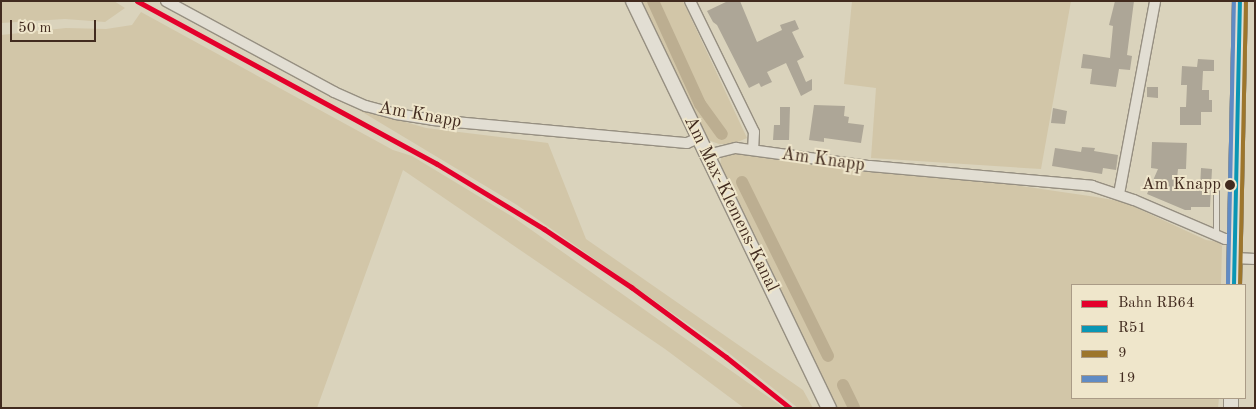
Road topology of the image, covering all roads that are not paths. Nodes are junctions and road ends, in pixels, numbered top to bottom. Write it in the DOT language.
graph roads {
  1 [pos="166,1"];
  2 [pos="633,1"];
  3 [pos="690,1"];
  4 [pos="1155,1"];
  5 [pos="1240,1"];
  6 [pos="699,138"];
  7 [pos="753,150"];
  8 [pos="707,155"];
  9 [pos="1216,192"];
  10 [pos="1119,194"];
  11 [pos="1216,235"];
  12 [pos="1235,239"];
  13 [pos="1234,258"];
  14 [pos="1255,259"];
  15 [pos="1234,284"];
  16 [pos="829,408"];
  1 -- 6 [label="street, Am Knapp"];
  2 -- 6 [label="main road, Am Max-Klemens-Kanal"];
  3 -- 7 [label="street"];
  4 -- 10 [label="street"];
  5 -- 12 [label="main road"];
  6 -- 8 [label="main road, Am Max-Klemens-Kanal"];
  7 -- 8 [label="street, Am Knapp"];
  7 -- 10 [label="street, Am Knapp"];
  8 -- 16 [label="main road, Am Max-Klemens-Kanal"];
  9 -- 11 [label="lane"];
  10 -- 11 [label="street, Am Knapp"];
  11 -- 12 [label="street, Am Knapp"];
  12 -- 13 [label="main road"];
  13 -- 14 [label="street"];
  13 -- 15 [label="main road"];
}
